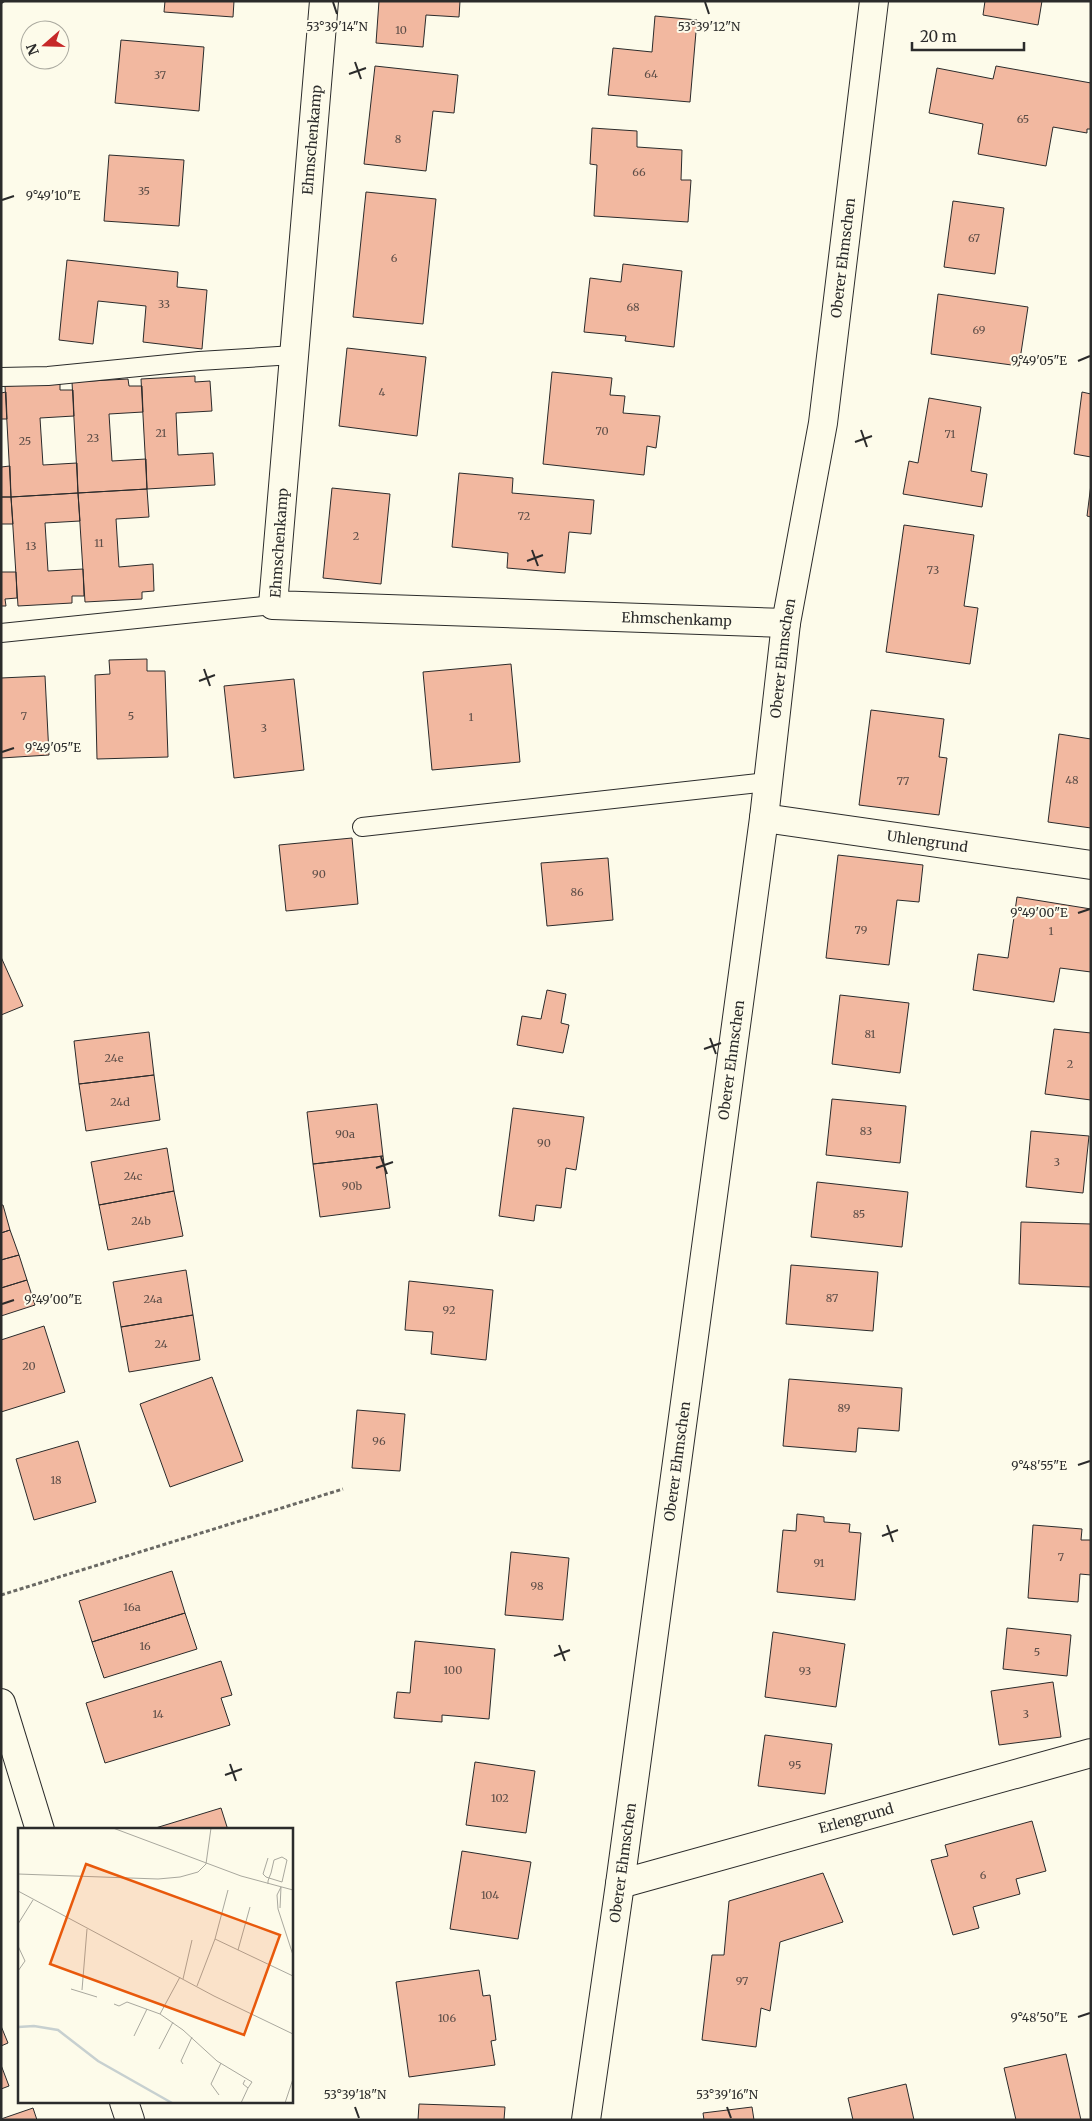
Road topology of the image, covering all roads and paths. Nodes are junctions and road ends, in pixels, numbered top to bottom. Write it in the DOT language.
graph roads {
  1 [pos="324,1"];
  2 [pos="874,1"];
  3 [pos="294,355"];
  4 [pos="1,378"];
  5 [pos="273,604"];
  6 [pos="786,622"];
  7 [pos="1,633"];
  8 [pos="767,782"];
  9 [pos="764,818"];
  10 [pos="362,827"];
  11 [pos="1091,865"];
  12 [pos="343,1489"];
  13 [pos="1,1595"];
  14 [pos="1,1703"];
  15 [pos="1091,1753"];
  16 [pos="39,1828"];
  17 [pos="620,1884"];
  18 [pos="125,2104"];
  19 [pos="130,2120"];
  20 [pos="586,2120"];
  1 -- 3 [label="street, Ehmschenkamp"];
  2 -- 6 [label="street, Oberer Ehmschen"];
  3 -- 4 [label="lane"];
  3 -- 5 [label="street, Ehmschenkamp"];
  5 -- 6 [label="street, Ehmschenkamp"];
  5 -- 7 [label="lane"];
  6 -- 8 [label="street, Oberer Ehmschen"];
  8 -- 9 [label="street, Oberer Ehmschen"];
  8 -- 10 [label="lane"];
  9 -- 11 [label="street, Uhlengrund"];
  9 -- 17 [label="street, Oberer Ehmschen"];
  12 -- 13 [label="path"];
  14 -- 16 [label="street"];
  15 -- 17 [label="street, Erlengrund"];
  17 -- 20 [label="street, Oberer Ehmschen"];
  18 -- 19 [label="street"];
}
